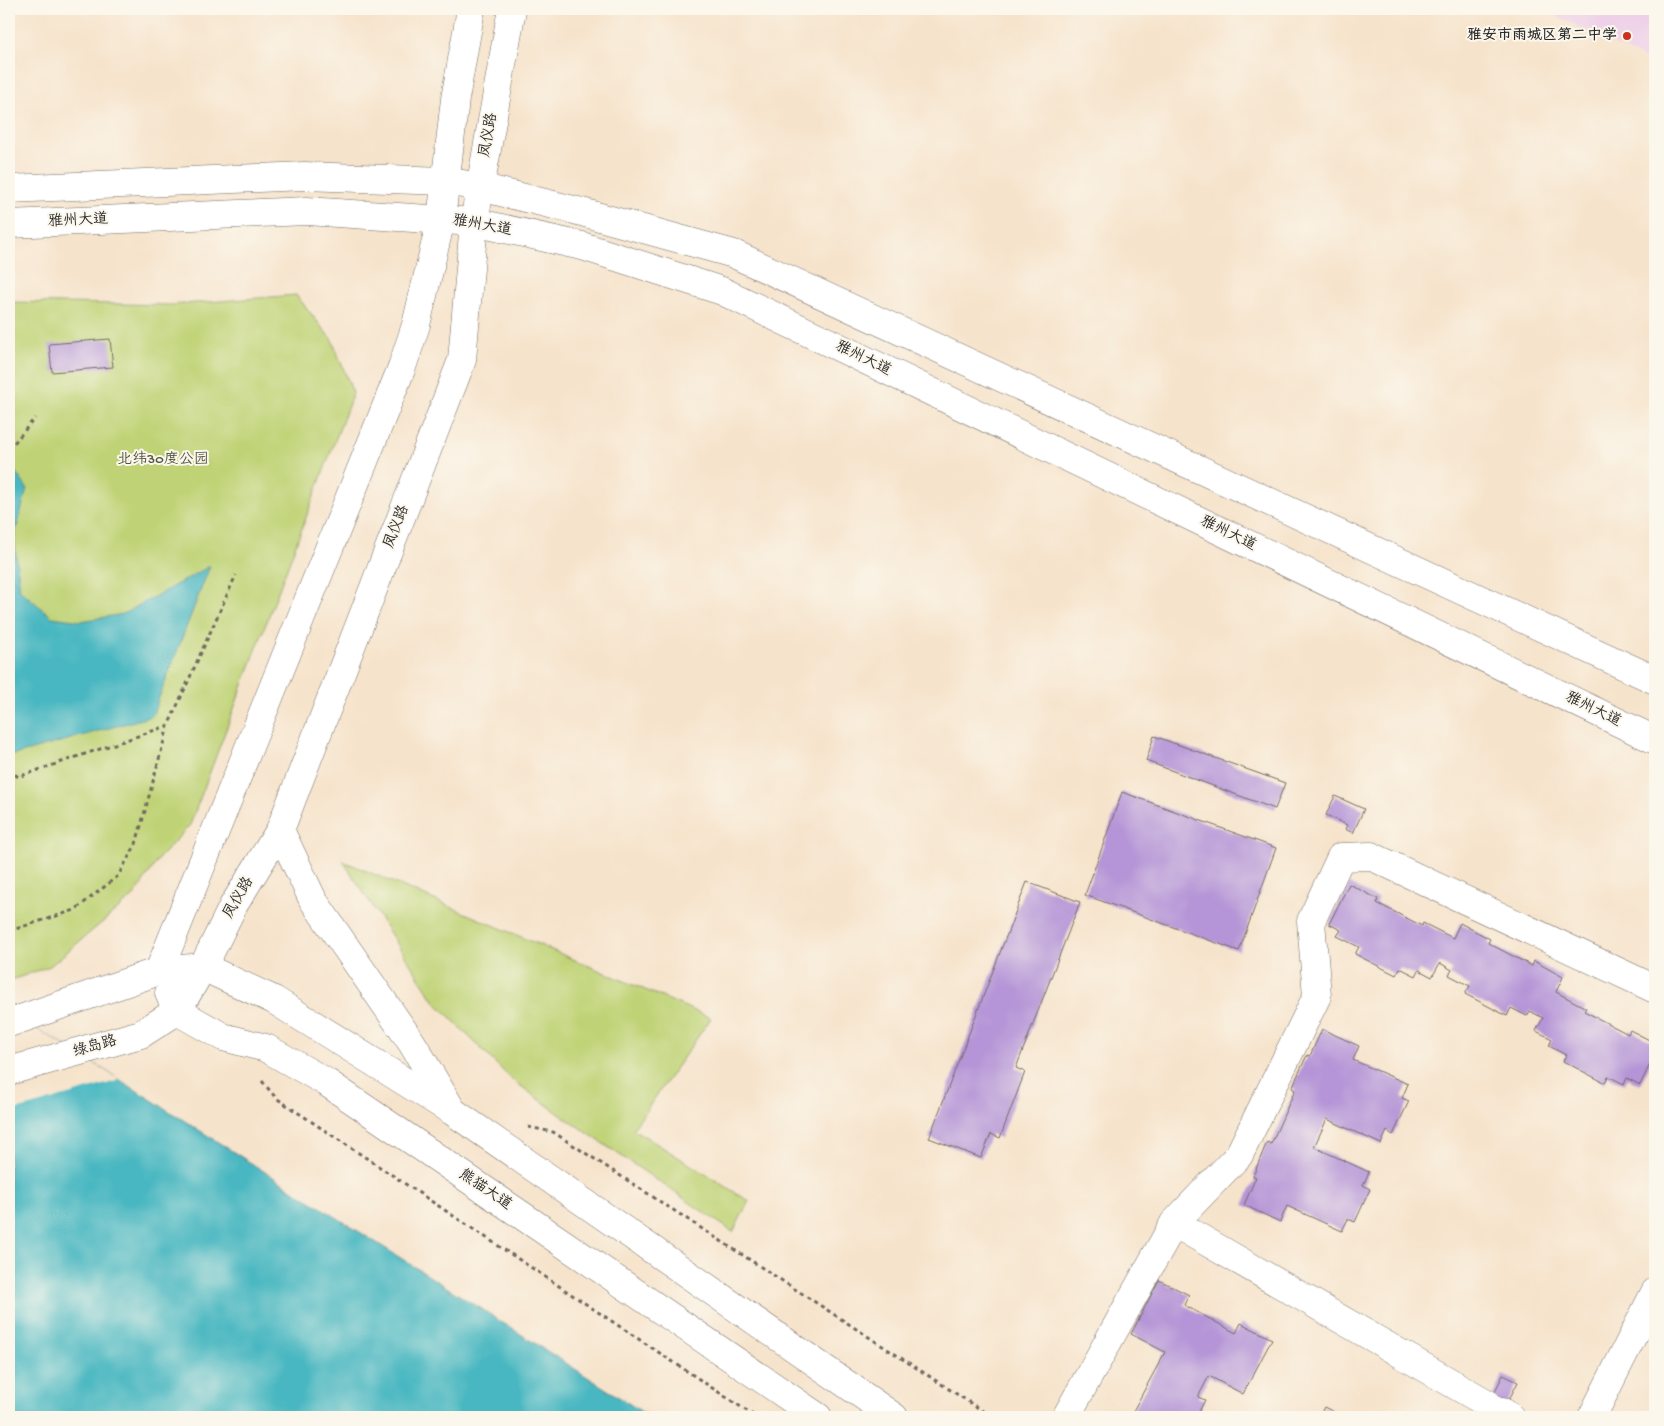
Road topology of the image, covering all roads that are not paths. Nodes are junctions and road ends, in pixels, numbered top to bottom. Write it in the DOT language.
graph roads {
  1 [pos="471,9"];
  2 [pos="512,9"];
  3 [pos="445,181"];
  4 [pos="480,187"];
  5 [pos="9,189"];
  6 [pos="441,220"];
  7 [pos="474,222"];
  8 [pos="9,224"];
  9 [pos="1655,680"];
  10 [pos="1655,740"];
  11 [pos="280,830"];
  12 [pos="203,967"];
  13 [pos="159,972"];
  14 [pos="1655,989"];
  15 [pos="176,1011"];
  16 [pos="15,1021"];
  17 [pos="9,1072"];
  18 [pos="452,1111"];
  19 [pos="1174,1224"];
  20 [pos="1655,1292"];
  21 [pos="1500,1411"];
  22 [pos="818,1417"];
  23 [pos="894,1417"];
  24 [pos="1066,1417"];
  25 [pos="1592,1417"];
  1 -- 3 [label="main road"];
  2 -- 4 [label="main road, 凤仪路"];
  3 -- 4 [label="main road"];
  3 -- 5 [label="main road"];
  3 -- 6 [label="main road"];
  4 -- 7 [label="main road, 凤仪路"];
  4 -- 9 [label="main road"];
  6 -- 7 [label="main road, 雅州大道"];
  6 -- 8 [label="main road, 雅州大道"];
  6 -- 13 [label="main road"];
  7 -- 10 [label="main road, 雅州大道"];
  7 -- 11 [label="main road, 凤仪路"];
  11 -- 12 [label="main road, 凤仪路"];
  11 -- 18 [label="main road"];
  12 -- 13 [label="main road"];
  12 -- 15 [label="main road, 凤仪路"];
  12 -- 18 [label="main road"];
  13 -- 15 [label="main road"];
  13 -- 16 [label="main road"];
  14 -- 19 [label="main road"];
  15 -- 17 [label="main road, 绿岛路"];
  15 -- 22 [label="main road, 熊猫大道"];
  18 -- 23 [label="main road"];
  19 -- 21 [label="main road"];
  19 -- 24 [label="main road"];
  20 -- 25 [label="main road"];
}
